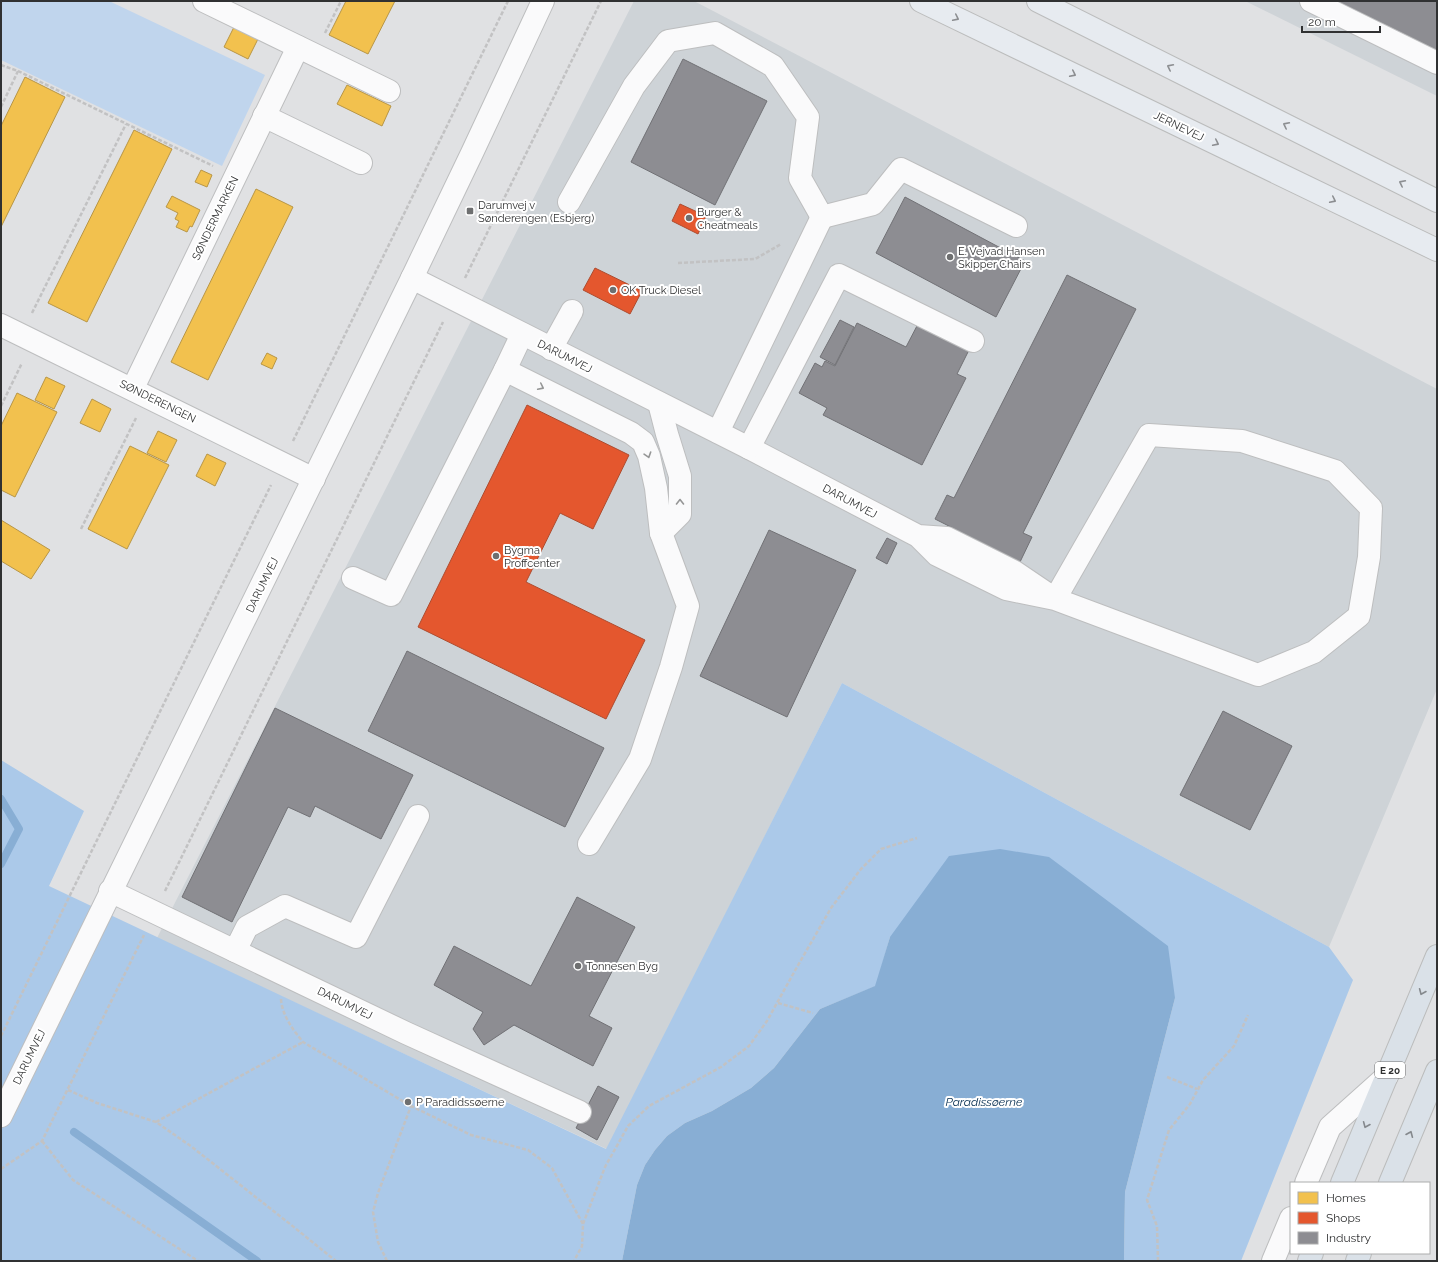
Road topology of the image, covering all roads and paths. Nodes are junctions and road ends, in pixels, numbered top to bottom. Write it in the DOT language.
graph roads {
  1 [pos="204,1"];
  2 [pos="340,1"];
  3 [pos="508,1"];
  4 [pos="543,1"];
  5 [pos="601,1"];
  6 [pos="921,1"];
  7 [pos="1038,1"];
  8 [pos="1311,1"];
  9 [pos="306,51"];
  10 [pos="1437,63"];
  11 [pos="1,65"];
  12 [pos="18,71"];
  13 [pos="389,91"];
  14 [pos="1,107"];
  15 [pos="264,116"];
  16 [pos="126,124"];
  17 [pos="361,163"];
  18 [pos="235,177"];
  19 [pos="1437,200"];
  20 [pos="569,202"];
  21 [pos="822,216"];
  22 [pos="1016,226"];
  23 [pos="788,240"];
  24 [pos="1437,250"];
  25 [pos="678,263"];
  26 [pos="412,278"];
  27 [pos="454,300"];
  28 [pos="572,311"];
  29 [pos="1,325"];
  30 [pos="522,334"];
  31 [pos="27,337"];
  32 [pos="973,341"];
  33 [pos="551,349"];
  34 [pos="505,370"];
  35 [pos="140,392"];
  36 [pos="659,403"];
  37 [pos="1,406"];
  38 [pos="718,432"];
  39 [pos="749,448"];
  40 [pos="282,463"];
  41 [pos="314,479"];
  42 [pos="81,529"];
  43 [pos="661,533"];
  44 [pos="353,578"];
  45 [pos="1055,599"];
  46 [pos="418,816"];
  47 [pos="917,838"];
  48 [pos="589,844"];
  49 [pos="110,890"];
  50 [pos="155,912"];
  51 [pos="235,951"];
  52 [pos="1437,956"];
  53 [pos="279,971"];
  54 [pos="778,1003"];
  55 [pos="813,1013"];
  56 [pos="1248,1015"];
  57 [pos="1,1036"];
  58 [pos="303,1042"];
  59 [pos="1437,1071"];
  60 [pos="1387,1076"];
  61 [pos="1167,1077"];
  62 [pos="1198,1089"];
  63 [pos="68,1090"];
  64 [pos="411,1106"];
  65 [pos="580,1112"];
  66 [pos="1,1116"];
  67 [pos="156,1122"];
  68 [pos="42,1141"];
  69 [pos="1,1168"];
  70 [pos="1306,1182"];
  71 [pos="1342,1182"];
  72 [pos="1390,1182"];
  73 [pos="1290,1220"];
  74 [pos="583,1224"];
  75 [pos="198,1261"];
  76 [pos="336,1261"];
  77 [pos="387,1261"];
  78 [pos="574,1261"];
  79 [pos="1158,1261"];
  80 [pos="1273,1261"];
  1 -- 9 [label="street"];
  2 -- 9 [label="path"];
  3 -- 40 [label="path"];
  4 -- 26 [label="street, DARUMVEJ"];
  5 -- 27 [label="path"];
  6 -- 24 [label="main road, JERNEVEJ, one-way"];
  19 -- 7 [label="main road, one-way"];
  8 -- 10 [label="street"];
  9 -- 13 [label="street"];
  9 -- 15 [label="street, SØNDERMARKEN"];
  11 -- 12 [label="path"];
  12 -- 14 [label="path"];
  12 -- 16 [label="path"];
  15 -- 17 [label="street"];
  15 -- 18 [label="street, SØNDERMARKEN"];
  16 -- 18 [label="path"];
  16 -- 31 [label="path"];
  18 -- 35 [label="street, SØNDERMARKEN"];
  20 -- 21 [label="street"];
  21 -- 22 [label="street"];
  21 -- 38 [label="street"];
  23 -- 25 [label="path"];
  26 -- 27 [label="street, DARUMVEJ"];
  26 -- 41 [label="street, DARUMVEJ"];
  27 -- 30 [label="street, DARUMVEJ"];
  27 -- 50 [label="path"];
  28 -- 33 [label="street"];
  29 -- 31 [label="street, SØNDERENGEN"];
  30 -- 33 [label="street, DARUMVEJ"];
  30 -- 34 [label="street"];
  31 -- 35 [label="street, SØNDERENGEN"];
  31 -- 37 [label="path"];
  32 -- 39 [label="street"];
  33 -- 36 [label="street, DARUMVEJ"];
  34 -- 43 [label="street, one-way"];
  34 -- 44 [label="street"];
  35 -- 40 [label="street, SØNDERENGEN"];
  35 -- 42 [label="path"];
  36 -- 38 [label="street, DARUMVEJ"];
  43 -- 36 [label="street, one-way"];
  38 -- 39 [label="street, DARUMVEJ"];
  39 -- 45 [label="street, DARUMVEJ"];
  40 -- 41 [label="street, SØNDERENGEN"];
  40 -- 57 [label="path"];
  41 -- 49 [label="street, DARUMVEJ"];
  43 -- 48 [label="street"];
  45 -- 45 [label="street, DARUMVEJ"];
  46 -- 51 [label="street"];
  47 -- 54 [label="path"];
  49 -- 50 [label="street, DARUMVEJ"];
  49 -- 66 [label="street, DARUMVEJ"];
  50 -- 51 [label="street, DARUMVEJ"];
  50 -- 63 [label="path"];
  51 -- 53 [label="street, DARUMVEJ"];
  52 -- 60 [label="highway, E 20, one-way"];
  53 -- 58 [label="path"];
  53 -- 65 [label="street, DARUMVEJ"];
  54 -- 55 [label="path"];
  54 -- 74 [label="path"];
  56 -- 62 [label="path"];
  58 -- 64 [label="path"];
  58 -- 67 [label="path"];
  72 -- 59 [label="highway, one-way"];
  60 -- 70 [label="street"];
  60 -- 71 [label="highway, E 20, one-way"];
  61 -- 62 [label="path"];
  62 -- 79 [label="path"];
  63 -- 67 [label="path"];
  63 -- 68 [label="path"];
  64 -- 74 [label="path"];
  64 -- 77 [label="path"];
  67 -- 76 [label="path"];
  68 -- 69 [label="path"];
  68 -- 75 [label="path"];
  73 -- 80 [label="street"];
  74 -- 78 [label="path"];
}
